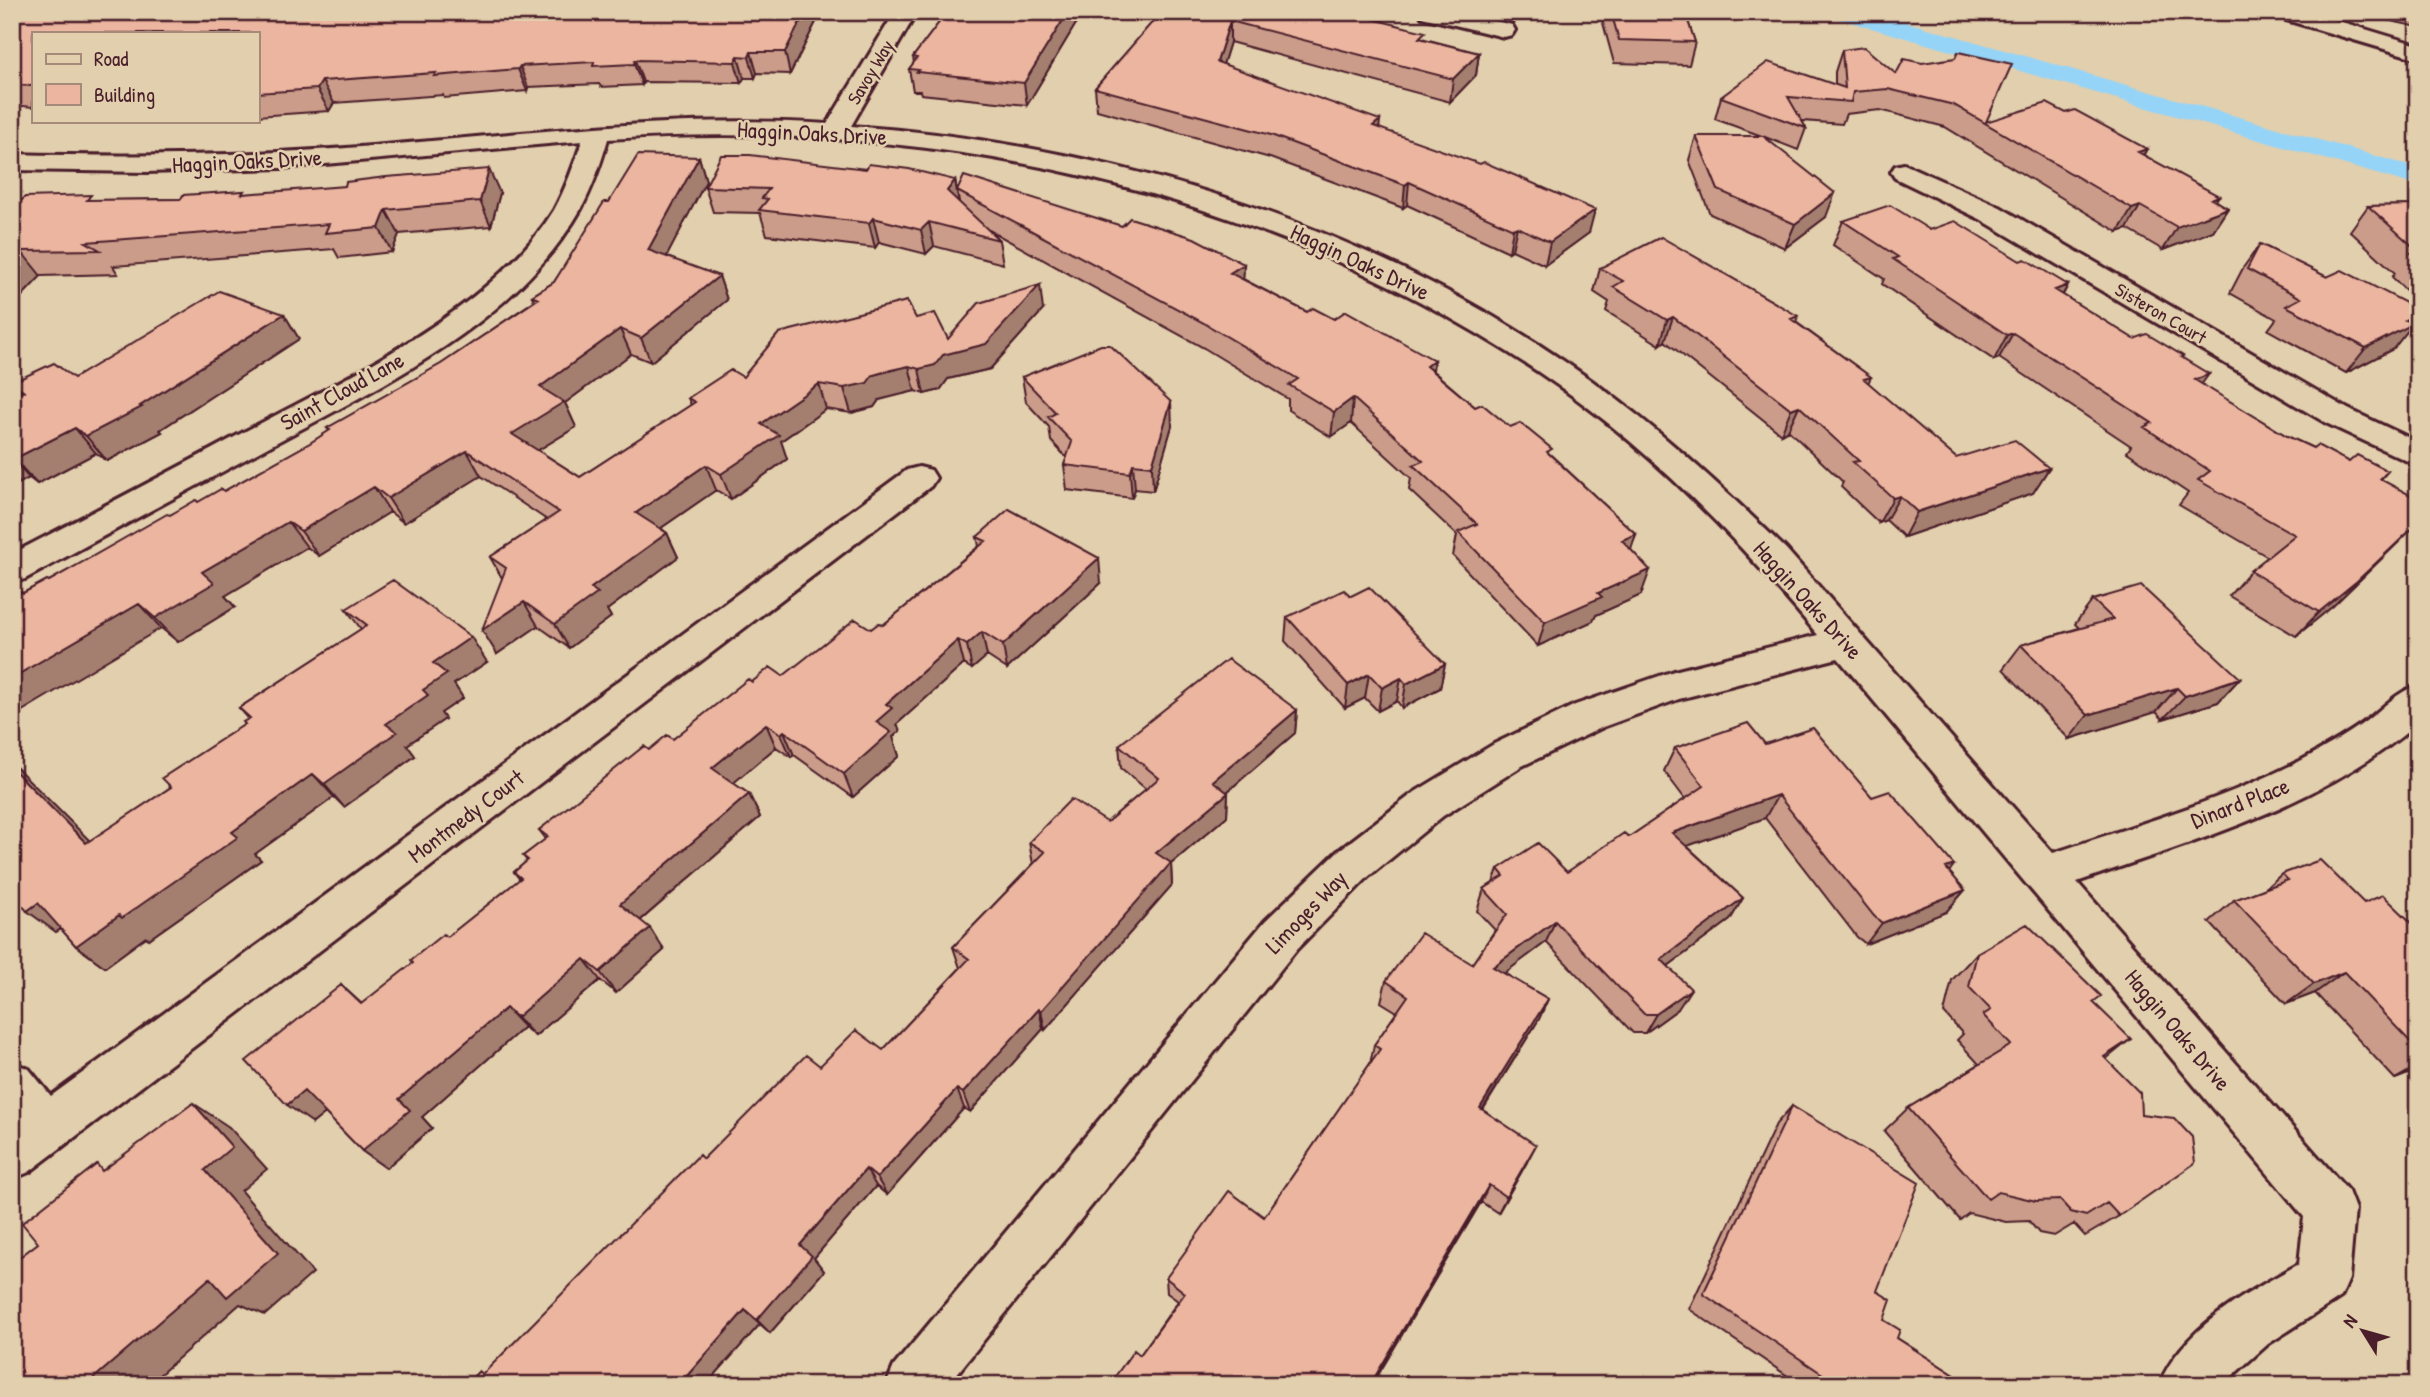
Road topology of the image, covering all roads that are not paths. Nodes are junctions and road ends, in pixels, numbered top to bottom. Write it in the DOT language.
graph roads {
  1 [pos="906,12"];
  2 [pos="1430,12"];
  3 [pos="2284,12"];
  4 [pos="1504,30"];
  5 [pos="2418,52"];
  6 [pos="598,132"];
  7 [pos="835,132"];
  8 [pos="12,162"];
  9 [pos="1904,172"];
  10 [pos="2418,454"];
  11 [pos="919,478"];
  12 [pos="12,570"];
  13 [pos="1846,642"];
  14 [pos="2418,700"];
  15 [pos="2046,874"];
  16 [pos="12,1084"];
  17 [pos="30,1142"];
  18 [pos="913,1385"];
  19 [pos="2186,1385"];
  1 -- 7 [label="street, Savoy Way"];
  2 -- 4 [label="street"];
  3 -- 5 [label="street"];
  6 -- 7 [label="street, Haggin Oaks Drive"];
  6 -- 8 [label="street, Haggin Oaks Drive"];
  6 -- 12 [label="street, Saint Cloud Lane"];
  7 -- 13 [label="street, Haggin Oaks Drive"];
  9 -- 10 [label="street, Sisteron Court"];
  11 -- 17 [label="street, Montmedy Court"];
  13 -- 15 [label="street, Haggin Oaks Drive"];
  13 -- 18 [label="street, Limoges Way"];
  14 -- 15 [label="street, Dinard Place"];
  15 -- 19 [label="street, Haggin Oaks Drive"];
  16 -- 17 [label="street"];
}
